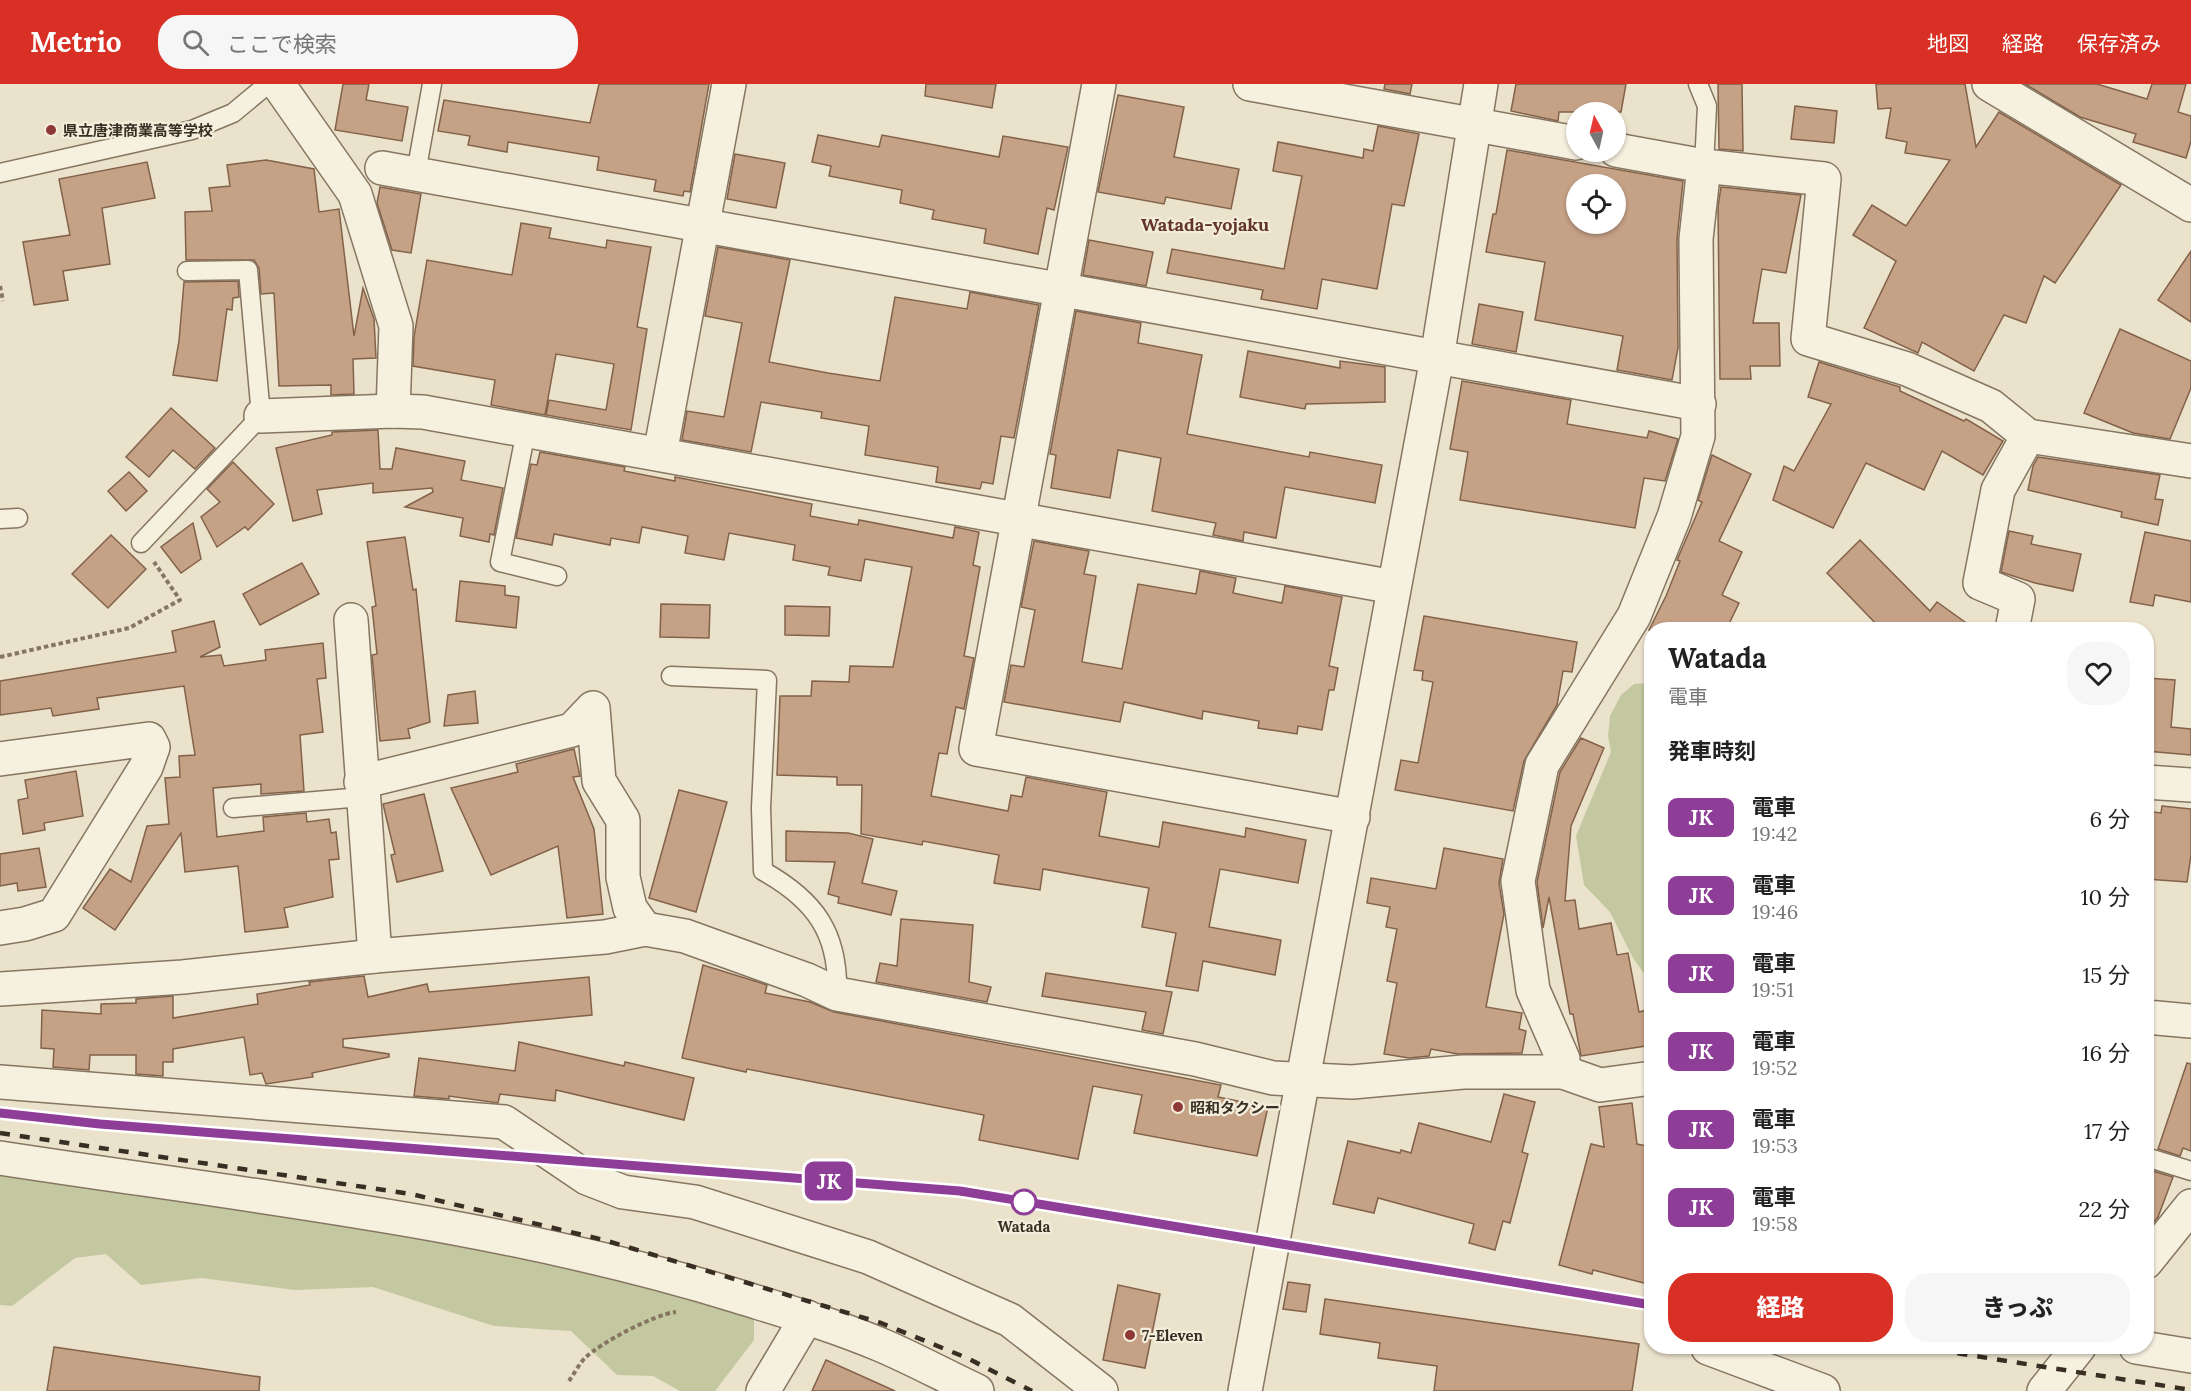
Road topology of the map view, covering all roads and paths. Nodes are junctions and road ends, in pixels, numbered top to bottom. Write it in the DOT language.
graph roads {
  1 [pos="268,84"];
  2 [pos="278,84"];
  3 [pos="432,84"];
  4 [pos="729,84"];
  5 [pos="1099,84"];
  6 [pos="1251,84"];
  7 [pos="1481,84"];
  8 [pos="1698,84"];
  9 [pos="1989,84"];
  10 [pos="1474,125"];
  11 [pos="1566,141"];
  12 [pos="1626,152"];
  13 [pos="1704,166"];
  14 [pos="382,168"];
  15 [pos="0,173"];
  16 [pos="416,173"];
  17 [pos="2191,205"];
  18 [pos="703,224"];
  19 [pos="187,271"];
  20 [pos="0,286"];
  21 [pos="1060,291"];
  22 [pos="3,302"];
  23 [pos="1437,358"];
  24 [pos="1699,404"];
  25 [pos="393,411"];
  26 [pos="261,416"];
  27 [pos="526,431"];
  28 [pos="2028,436"];
  29 [pos="660,454"];
  30 [pos="2191,461"];
  31 [pos="1017,518"];
  32 [pos="141,543"];
  33 [pos="557,576"];
  34 [pos="1394,586"];
  35 [pos="351,620"];
  36 [pos="2014,622"];
  37 [pos="0,657"];
  38 [pos="671,676"];
  39 [pos="0,759"];
  40 [pos="2154,783"];
  41 [pos="2191,785"];
  42 [pos="362,790"];
  43 [pos="233,808"];
  44 [pos="1353,817"];
  45 [pos="0,928"];
  46 [pos="645,929"];
  47 [pos="375,956"];
  48 [pos="0,990"];
  49 [pos="837,994"];
  50 [pos="2154,1018"];
  51 [pos="2191,1022"];
  52 [pos="1563,1072"];
  53 [pos="1302,1079"];
  54 [pos="1644,1079"];
  55 [pos="0,1082"];
  56 [pos="0,1158"];
  57 [pos="2154,1159"];
  58 [pos="2191,1171"];
  59 [pos="2191,1206"];
  60 [pos="2154,1252"];
  61 [pos="807,1317"];
  62 [pos="624,1333"];
  63 [pos="2154,1350"];
  64 [pos="1724,1354"];
  65 [pos="2073,1354"];
  66 [pos="2191,1356"];
  67 [pos="568,1381"];
  68 [pos="763,1391"];
  69 [pos="977,1391"];
  70 [pos="1101,1391"];
  71 [pos="1248,1391"];
  72 [pos="1823,1391"];
  73 [pos="2044,1391"];
  1 -- 15 [label="lane"];
  2 -- 25 [label="street"];
  3 -- 16 [label="lane"];
  4 -- 18 [label="street"];
  5 -- 21 [label="street"];
  6 -- 10 [label="street"];
  7 -- 10 [label="street"];
  8 -- 13 [label="lane"];
  9 -- 17 [label="street"];
  10 -- 11 [label="street"];
  10 -- 23 [label="street"];
  12 -- 13 [label="street"];
  13 -- 24 [label="street"];
  13 -- 28 [label="street"];
  14 -- 16 [label="street"];
  16 -- 18 [label="street"];
  18 -- 21 [label="street"];
  18 -- 29 [label="street"];
  19 -- 26 [label="lane"];
  20 -- 22 [label="path"];
  21 -- 23 [label="street"];
  21 -- 31 [label="street"];
  23 -- 24 [label="street"];
  23 -- 34 [label="street"];
  24 -- 52 [label="street"];
  25 -- 26 [label="street"];
  25 -- 27 [label="street"];
  26 -- 32 [label="lane"];
  27 -- 29 [label="street"];
  27 -- 33 [label="lane"];
  28 -- 30 [label="street"];
  28 -- 36 [label="street"];
  29 -- 31 [label="street"];
  31 -- 34 [label="street"];
  31 -- 44 [label="street"];
  32 -- 37 [label="path"];
  34 -- 44 [label="street"];
  35 -- 42 [label="street"];
  38 -- 49 [label="lane"];
  39 -- 45 [label="street"];
  40 -- 41 [label="street"];
  42 -- 43 [label="lane"];
  42 -- 46 [label="street"];
  42 -- 47 [label="street"];
  44 -- 53 [label="street"];
  46 -- 47 [label="street"];
  46 -- 49 [label="street"];
  47 -- 48 [label="street"];
  49 -- 53 [label="street"];
  50 -- 51 [label="street"];
  52 -- 53 [label="street"];
  52 -- 54 [label="street"];
  53 -- 71 [label="street"];
  55 -- 70 [label="street"];
  56 -- 61 [label="street"];
  57 -- 58 [label="lane"];
  59 -- 60 [label="street"];
  61 -- 68 [label="street"];
  61 -- 69 [label="street"];
  62 -- 67 [label="path"];
  63 -- 66 [label="street"];
  64 -- 72 [label="street"];
  65 -- 73 [label="street"];
}
